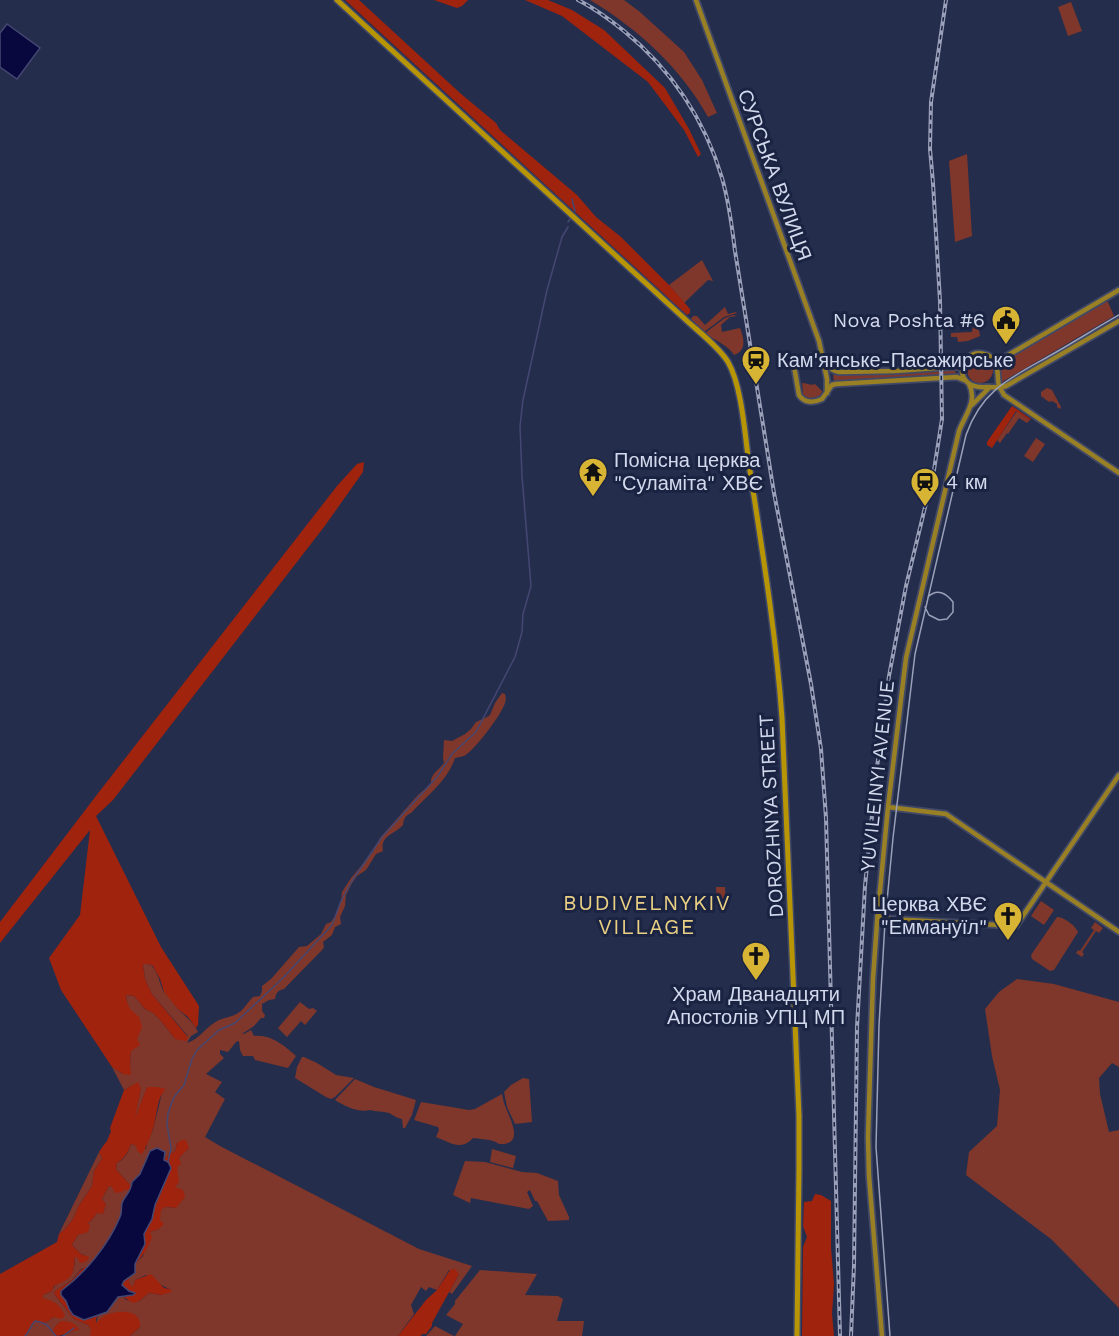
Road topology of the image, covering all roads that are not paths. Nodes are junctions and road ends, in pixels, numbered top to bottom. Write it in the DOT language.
graph roads {
  1 [pos="337,0"];
  2 [pos="696,0"];
  3 [pos="1119,290"];
  4 [pos="1119,321"];
  5 [pos="994,360"];
  6 [pos="823,361"];
  7 [pos="964,363"];
  8 [pos="997,374"];
  9 [pos="827,379"];
  10 [pos="967,382"];
  11 [pos="833,384"];
  12 [pos="991,387"];
  13 [pos="980,388"];
  14 [pos="999,388"];
  15 [pos="827,393"];
  16 [pos="970,407"];
  17 [pos="1119,473"];
  18 [pos="1119,775"];
  19 [pos="888,807"];
  20 [pos="1046,882"];
  21 [pos="878,916"];
  22 [pos="1119,932"];
  23 [pos="797,1336"];
  24 [pos="882,1336"];
  1 -- 23 [label="main road, DOROZHNYA STREET"];
  2 -- 6 [label="main road, СУРСЬКА ВУЛИЦЯ"];
  3 -- 5 [label="main road"];
  4 -- 14 [label="main road"];
  5 -- 7 [label="main road"];
  5 -- 8 [label="main road"];
  6 -- 7 [label="main road"];
  6 -- 9 [label="main road"];
  6 -- 15 [label="main road"];
  7 -- 10 [label="main road"];
  8 -- 12 [label="main road"];
  8 -- 13 [label="main road"];
  8 -- 14 [label="main road"];
  9 -- 11 [label="main road"];
  9 -- 15 [label="main road"];
  10 -- 11 [label="main road"];
  10 -- 13 [label="main road"];
  10 -- 16 [label="main road"];
  11 -- 15 [label="main road"];
  12 -- 13 [label="main road"];
  12 -- 14 [label="main road"];
  12 -- 16 [label="main road"];
  14 -- 17 [label="main road"];
  16 -- 19 [label="main road, YUVILEINYI AVENUE"];
  18 -- 20 [label="main road"];
  19 -- 20 [label="main road"];
  19 -- 21 [label="main road, YUVILEINYI AVENUE"];
  20 -- 21 [label="main road"];
  20 -- 22 [label="main road"];
  21 -- 24 [label="main road, YUVILEINYI AVENUE"];
}
